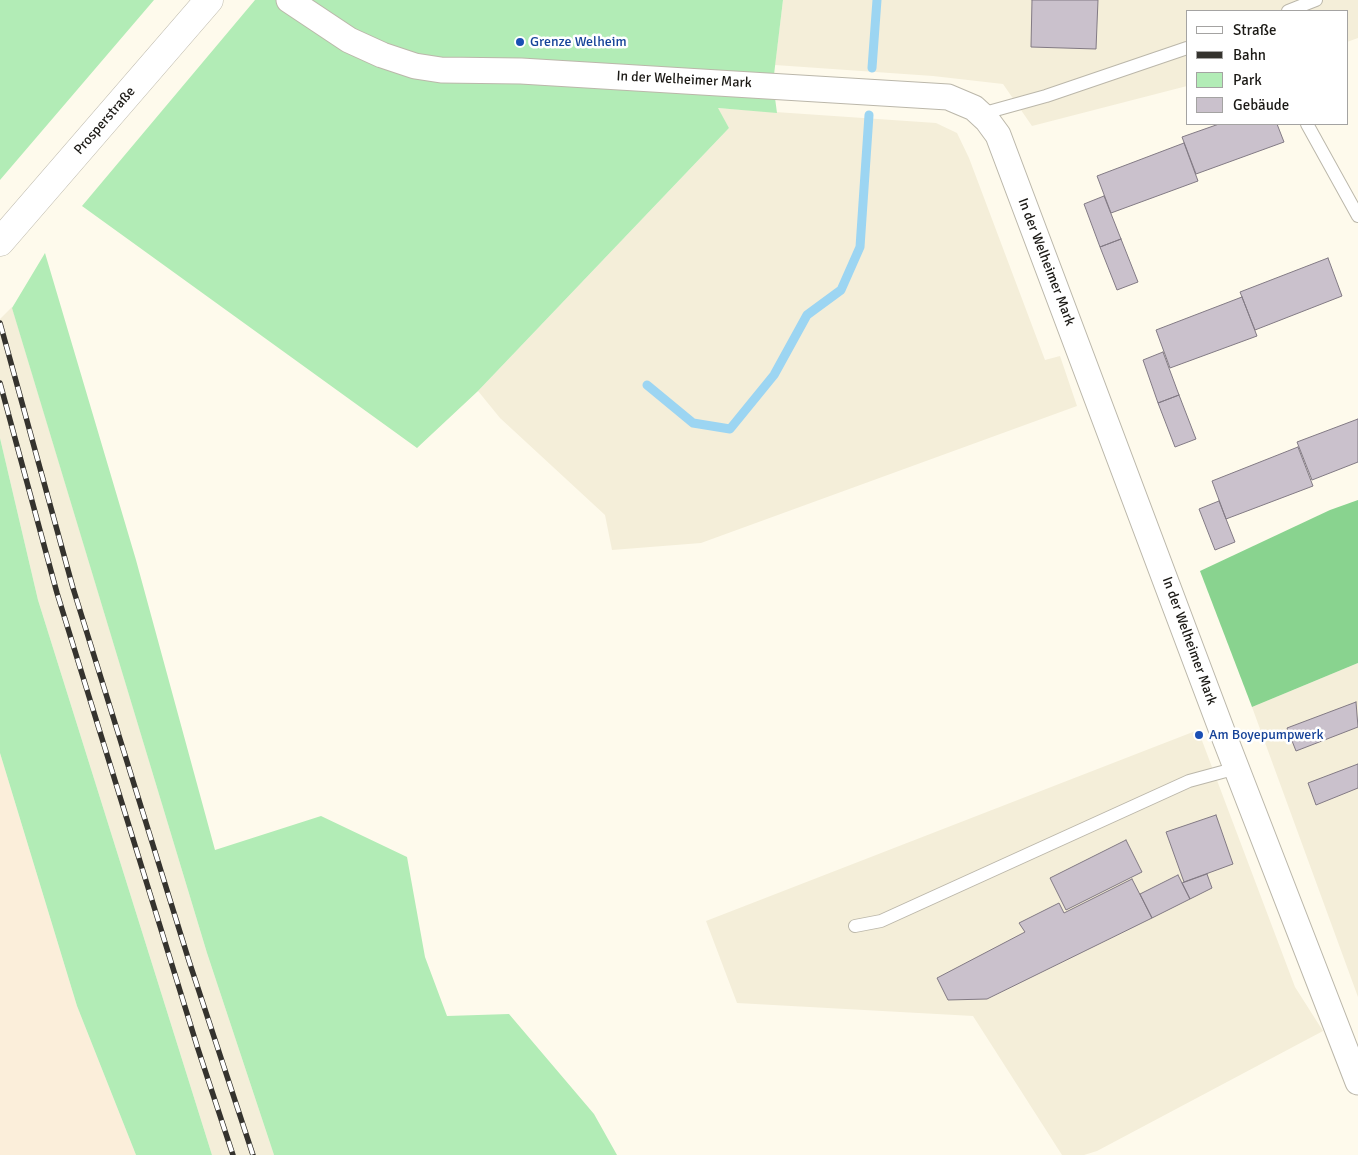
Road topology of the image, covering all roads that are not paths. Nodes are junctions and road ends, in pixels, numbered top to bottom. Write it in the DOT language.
graph roads {
  1 [pos="209,0"];
  2 [pos="289,0"];
  3 [pos="1316,0"];
  4 [pos="1291,10"];
  5 [pos="1186,48"];
  6 [pos="981,114"];
  7 [pos="1308,125"];
  8 [pos="1358,216"];
  9 [pos="0,242"];
  10 [pos="1237,768"];
  11 [pos="854,926"];
  12 [pos="1358,1082"];
  1 -- 9 [label="main road, Prosperstraße"];
  2 -- 6 [label="street, In der Welheimer Mark"];
  3 -- 4 [label="lane"];
  5 -- 6 [label="lane"];
  6 -- 10 [label="street, In der Welheimer Mark"];
  7 -- 8 [label="lane"];
  10 -- 11 [label="lane"];
  10 -- 12 [label="street, In der Welheimer Mark"];
}
